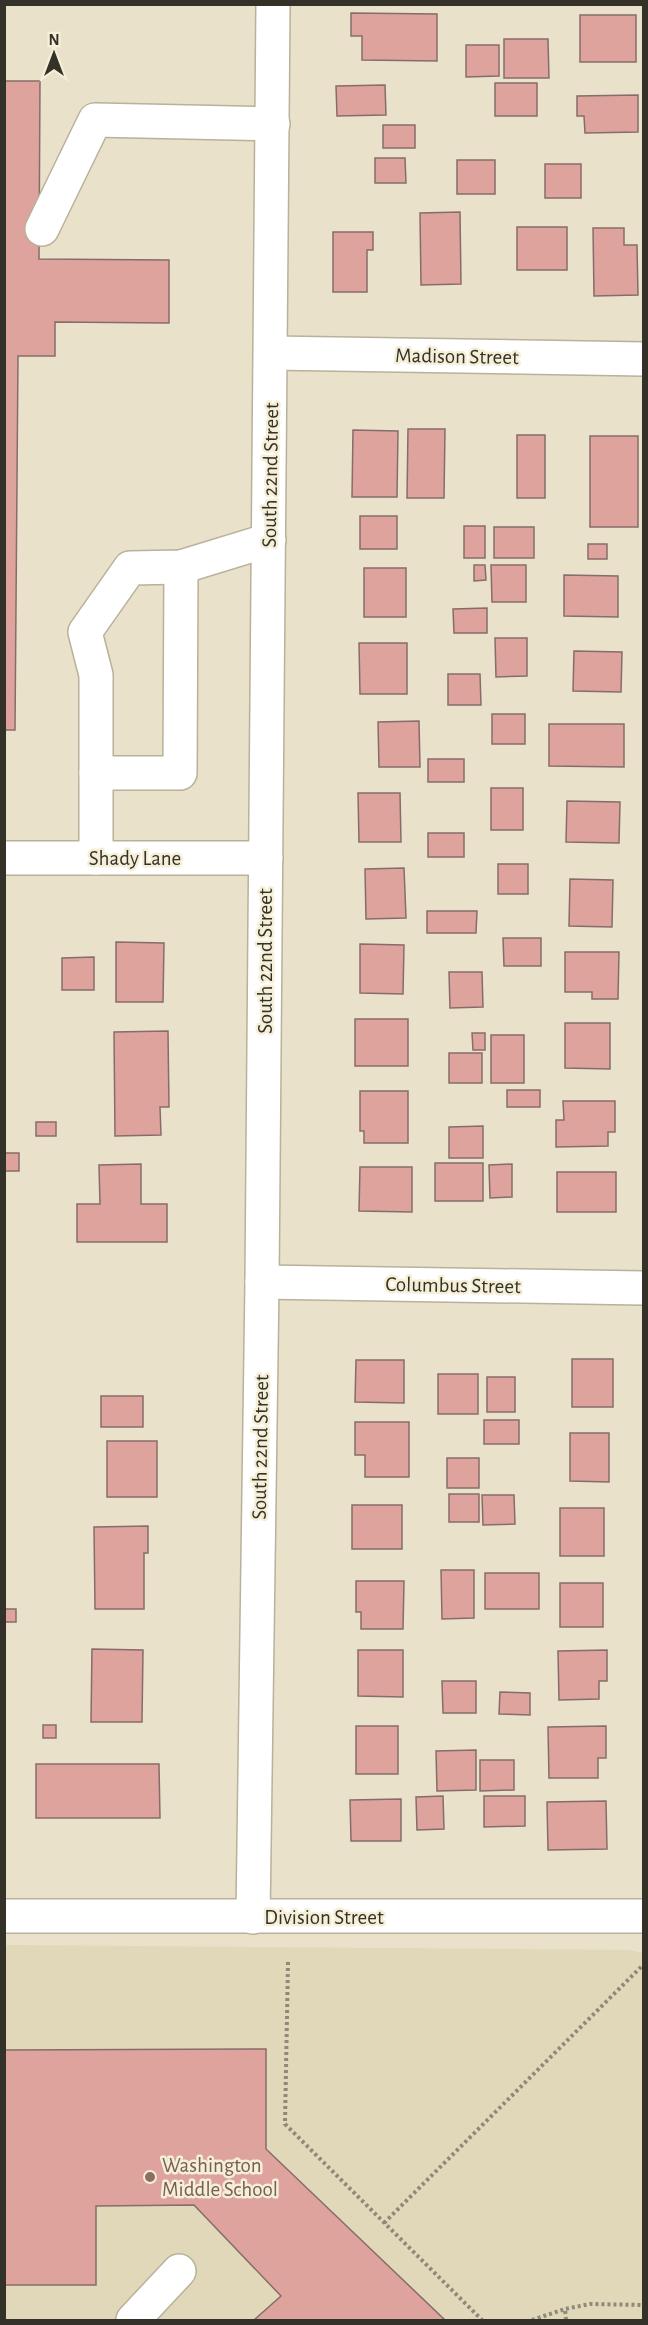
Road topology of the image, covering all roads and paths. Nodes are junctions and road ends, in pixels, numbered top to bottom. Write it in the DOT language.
graph roads {
  1 [pos="273,4"];
  2 [pos="273,124"];
  3 [pos="42,229"];
  4 [pos="271,353"];
  5 [pos="644,359"];
  6 [pos="269,540"];
  7 [pos="181,567"];
  8 [pos="96,773"];
  9 [pos="4,858"];
  10 [pos="96,858"];
  11 [pos="266,858"];
  12 [pos="262,1282"];
  13 [pos="644,1288"];
  14 [pos="4,1916"];
  15 [pos="644,1916"];
  16 [pos="253,1917"];
  17 [pos="288,1962"];
  18 [pos="644,1964"];
  19 [pos="384,2223"];
  20 [pos="179,2271"];
  21 [pos="644,2305"];
  22 [pos="566,2309"];
  23 [pos="133,2320"];
  24 [pos="482,2320"];
  25 [pos="532,2320"];
  26 [pos="566,2320"];
  1 -- 2 [label="street, South 22nd Street"];
  2 -- 3 [label="street"];
  2 -- 4 [label="street, South 22nd Street"];
  4 -- 5 [label="street, Madison Street"];
  4 -- 6 [label="street, South 22nd Street"];
  6 -- 7 [label="street"];
  6 -- 11 [label="street, South 22nd Street"];
  7 -- 8 [label="street"];
  7 -- 8 [label="street"];
  8 -- 10 [label="street"];
  9 -- 10 [label="street, Shady Lane"];
  10 -- 11 [label="street, Shady Lane"];
  11 -- 12 [label="street, South 22nd Street"];
  12 -- 13 [label="street, Columbus Street"];
  12 -- 16 [label="street, South 22nd Street"];
  14 -- 16 [label="street, Division Street"];
  15 -- 16 [label="street, Division Street"];
  17 -- 19 [label="path"];
  18 -- 19 [label="path"];
  19 -- 24 [label="path"];
  20 -- 23 [label="street"];
  21 -- 22 [label="path"];
  22 -- 25 [label="path"];
  22 -- 26 [label="path"];
}
